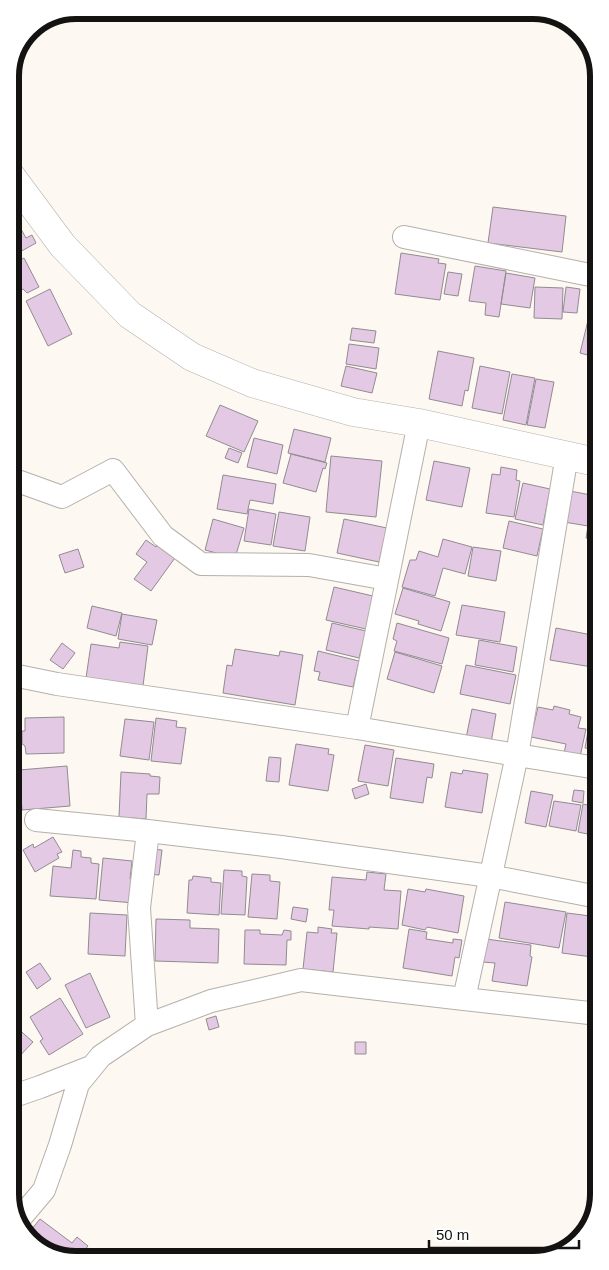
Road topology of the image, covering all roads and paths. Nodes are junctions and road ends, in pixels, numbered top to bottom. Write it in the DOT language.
graph roads {
  1 [pos="19,188"];
  2 [pos="404,237"];
  3 [pos="590,275"];
  4 [pos="419,423"];
  5 [pos="567,455"];
  6 [pos="590,461"];
  7 [pos="19,482"];
  8 [pos="387,579"];
  9 [pos="19,675"];
  10 [pos="357,728"];
  11 [pos="517,755"];
  12 [pos="590,767"];
  13 [pos="36,820"];
  14 [pos="148,831"];
  15 [pos="490,876"];
  16 [pos="590,895"];
  17 [pos="464,999"];
  18 [pos="590,1013"];
  19 [pos="146,1025"];
  20 [pos="92,1067"];
  21 [pos="19,1094"];
  22 [pos="23,1215"];
  1 -- 4 [label="street"];
  2 -- 3 [label="street"];
  4 -- 5 [label="street"];
  4 -- 8 [label="street"];
  5 -- 6 [label="street"];
  5 -- 11 [label="street"];
  7 -- 8 [label="street"];
  8 -- 10 [label="street"];
  9 -- 10 [label="street"];
  10 -- 11 [label="street"];
  11 -- 12 [label="street"];
  11 -- 15 [label="street"];
  13 -- 14 [label="street"];
  14 -- 15 [label="street"];
  14 -- 19 [label="street"];
  15 -- 16 [label="street"];
  15 -- 17 [label="street"];
  17 -- 18 [label="street"];
  17 -- 19 [label="street"];
  19 -- 20 [label="street"];
  20 -- 21 [label="street"];
  20 -- 22 [label="street"];
}
